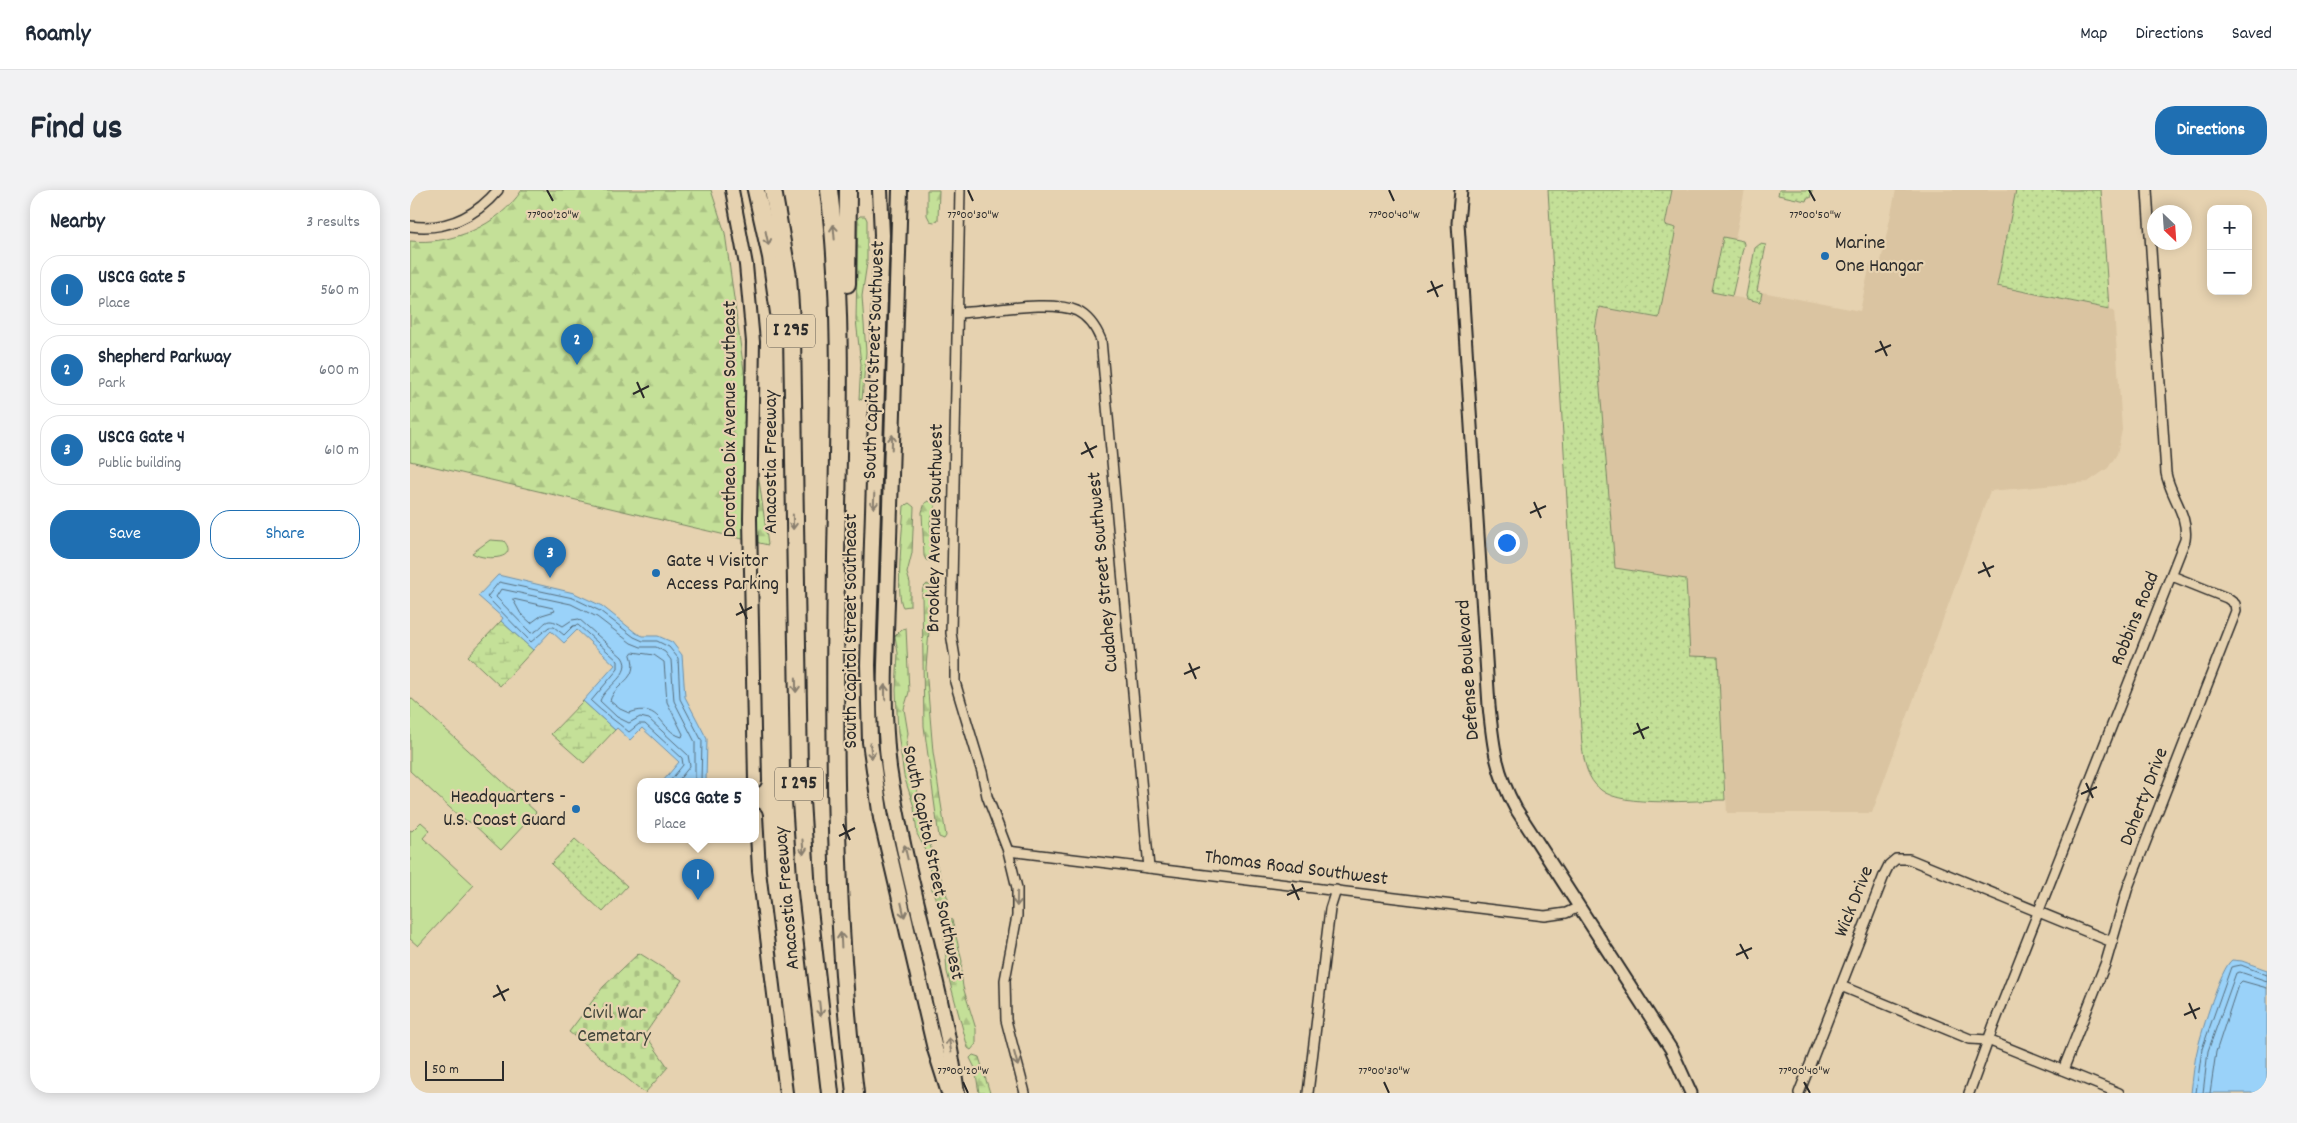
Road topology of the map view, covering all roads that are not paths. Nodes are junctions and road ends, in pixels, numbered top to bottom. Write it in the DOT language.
graph roads {
  1 [pos="498,190"];
  2 [pos="732,190"];
  3 [pos="756,190"];
  4 [pos="773,190"];
  5 [pos="829,190"];
  6 [pos="848,190"];
  7 [pos="880,190"];
  8 [pos="900,190"];
  9 [pos="960,190"];
  10 [pos="1461,190"];
  11 [pos="2147,190"];
  12 [pos="410,226"];
  13 [pos="958,313"];
  14 [pos="792,474"];
  15 [pos="2172,576"];
  16 [pos="837,735"];
  17 [pos="755,778"];
  18 [pos="758,843"];
  19 [pos="1008,851"];
  20 [pos="1149,868"];
  21 [pos="1336,890"];
  22 [pos="1579,907"];
  23 [pos="2039,912"];
  24 [pos="2112,942"];
  25 [pos="1841,986"];
  26 [pos="1988,1040"];
  27 [pos="2063,1070"];
  28 [pos="786,1093"];
  29 [pos="830,1093"];
  30 [pos="855,1093"];
  31 [pos="949,1093"];
  32 [pos="957,1093"];
  33 [pos="1025,1093"];
  34 [pos="1308,1093"];
  35 [pos="1691,1093"];
  36 [pos="1799,1093"];
  37 [pos="1970,1093"];
  38 [pos="2119,1093"];
  1 -- 12 [label="street"];
  2 -- 17 [label="main road, Dorothea Dix Avenue Southeast"];
  3 -- 14 [label="highway, one-way"];
  4 -- 14 [label="highway, Anacostia Freeway / I 295"];
  16 -- 5 [label="highway, I 295, one-way"];
  6 -- 16 [label="highway"];
  7 -- 31 [label="main road, South Capitol Street Southeast, one-way"];
  32 -- 8 [label="main road, South Capitol Street Southwest, one-way"];
  9 -- 13 [label="street, Brookley Avenue Southwest"];
  10 -- 22 [label="street, Defense Boulevard"];
  11 -- 15 [label="street, Robbins Road"];
  13 -- 19 [label="street, Brookley Avenue Southwest"];
  13 -- 20 [label="street, Cudahey Street Southwest"];
  14 -- 29 [label="highway, Anacostia Freeway / I 295, one-way"];
  15 -- 23 [label="street, Robbins Road"];
  15 -- 24 [label="street, Doherty Drive"];
  30 -- 16 [label="highway, I 295, one-way"];
  18 -- 28 [label="main road"];
  19 -- 20 [label="street, Thomas Road Southwest"];
  19 -- 33 [label="street, Brookley Avenue Southwest, one-way"];
  20 -- 21 [label="street, Thomas Road Southwest"];
  21 -- 22 [label="street, Thomas Road Southwest"];
  21 -- 34 [label="street"];
  22 -- 35 [label="street, Defense Boulevard"];
  23 -- 24 [label="street, Wick Drive"];
  23 -- 25 [label="street, Wick Drive"];
  23 -- 26 [label="street, Robbins Road"];
  24 -- 27 [label="street, Doherty Drive"];
  25 -- 26 [label="street"];
  25 -- 36 [label="street, Wick Drive"];
  26 -- 27 [label="street"];
  26 -- 37 [label="street, Robbins Road"];
  27 -- 38 [label="street"];
}
